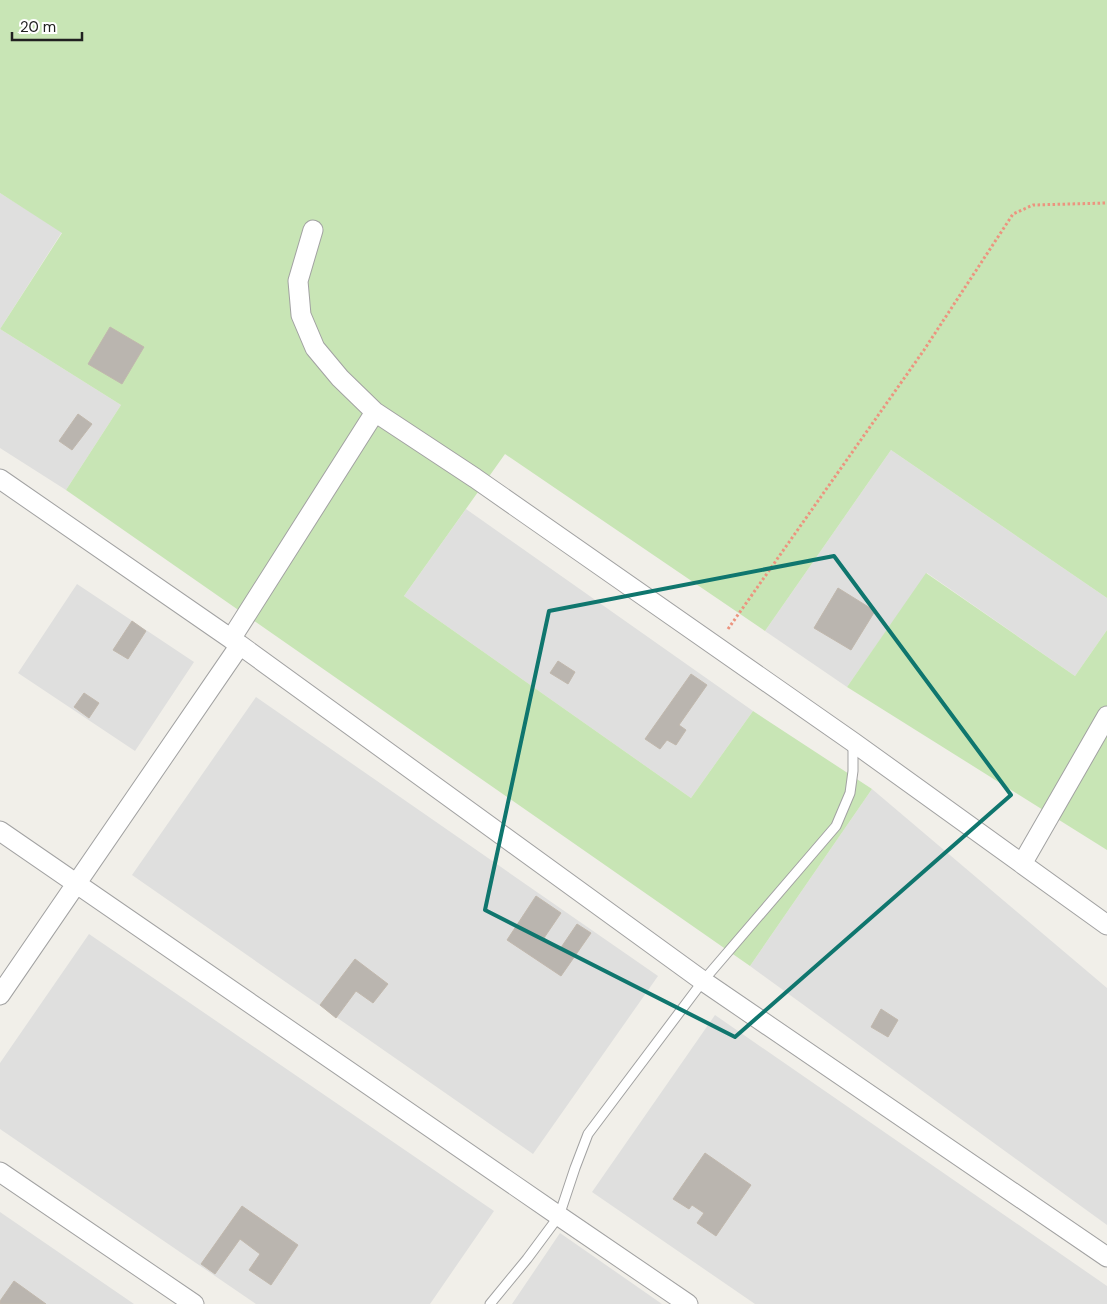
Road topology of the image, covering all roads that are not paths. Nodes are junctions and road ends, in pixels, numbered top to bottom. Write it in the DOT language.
graph roads {
  1 [pos="313,230"];
  2 [pos="375,412"];
  3 [pos="0,479"];
  4 [pos="235,642"];
  5 [pos="1107,716"];
  6 [pos="853,742"];
  7 [pos="0,831"];
  8 [pos="1022,864"];
  9 [pos="77,884"];
  10 [pos="1107,924"];
  11 [pos="703,980"];
  12 [pos="0,995"];
  13 [pos="0,1172"];
  14 [pos="559,1216"];
  15 [pos="1107,1258"];
  16 [pos="194,1304"];
  17 [pos="490,1304"];
  18 [pos="688,1304"];
  1 -- 2 [label="street"];
  2 -- 4 [label="street"];
  2 -- 6 [label="street"];
  3 -- 4 [label="street"];
  4 -- 9 [label="street"];
  4 -- 11 [label="street"];
  5 -- 8 [label="street"];
  6 -- 8 [label="street"];
  6 -- 11 [label="lane"];
  7 -- 9 [label="street"];
  8 -- 10 [label="street"];
  9 -- 12 [label="street"];
  9 -- 14 [label="street"];
  11 -- 14 [label="lane"];
  11 -- 15 [label="street"];
  13 -- 16 [label="street"];
  14 -- 17 [label="lane"];
  14 -- 18 [label="street"];
}
